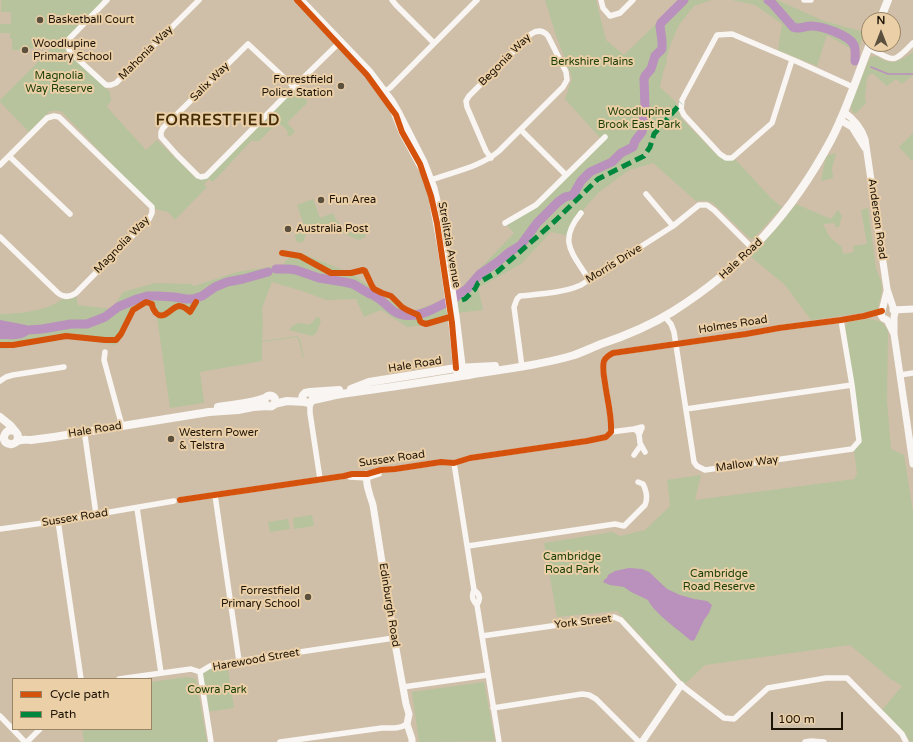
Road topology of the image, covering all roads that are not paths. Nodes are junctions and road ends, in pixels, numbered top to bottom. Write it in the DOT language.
graph roads {
  1 [pos="107,0"];
  2 [pos="200,0"];
  3 [pos="298,0"];
  4 [pos="392,0"];
  5 [pos="477,0"];
  6 [pos="601,0"];
  7 [pos="633,0"];
  8 [pos="804,0"];
  9 [pos="811,0"];
  10 [pos="888,0"];
  11 [pos="883,12"];
  12 [pos="340,42"];
  13 [pos="913,43"];
  14 [pos="434,44"];
  15 [pos="867,52"];
  16 [pos="878,52"];
  17 [pos="792,60"];
  18 [pos="294,87"];
  19 [pos="852,87"];
  20 [pos="383,92"];
  21 [pos="844,112"];
  22 [pos="840,120"];
  23 [pos="521,130"];
  24 [pos="605,137"];
  25 [pos="866,149"];
  26 [pos="9,156"];
  27 [pos="491,158"];
  28 [pos="0,165"];
  29 [pos="566,175"];
  30 [pos="428,181"];
  31 [pos="646,194"];
  32 [pos="581,213"];
  33 [pos="70,214"];
  34 [pos="505,223"];
  35 [pos="673,226"];
  36 [pos="0,236"];
  37 [pos="752,248"];
  38 [pos="589,280"];
  39 [pos="887,288"];
  40 [pos="909,309"];
  41 [pos="668,314"];
  42 [pos="889,314"];
  43 [pos="841,320"];
  44 [pos="676,344"];
  45 [pos="105,352"];
  46 [pos="521,365"];
  47 [pos="64,367"];
  48 [pos="460,372"];
  49 [pos="913,373"];
  50 [pos="900,375"];
  51 [pos="0,381"];
  52 [pos="852,385"];
  53 [pos="309,402"];
  54 [pos="686,409"];
  55 [pos="2,418"];
  56 [pos="121,425"];
  57 [pos="84,430"];
  58 [pos="611,432"];
  59 [pos="16,436"];
  60 [pos="3,439"];
  61 [pos="641,445"];
  62 [pos="645,452"];
  63 [pos="634,455"];
  64 [pos="454,463"];
  65 [pos="913,464"];
  66 [pos="368,476"];
  67 [pos="320,479"];
  68 [pos="638,482"];
  69 [pos="215,495"];
  70 [pos="136,508"];
  71 [pos="96,514"];
  72 [pos="58,521"];
  73 [pos="0,529"];
  74 [pos="468,546"];
  75 [pos="482,636"];
  76 [pos="394,638"];
  77 [pos="239,661"];
  78 [pos="200,672"];
  79 [pos="161,673"];
  80 [pos="488,674"];
  81 [pos="81,678"];
  82 [pos="126,678"];
  83 [pos="681,685"];
  84 [pos="403,687"];
  85 [pos="493,708"];
  86 [pos="0,716"];
  87 [pos="405,724"];
  88 [pos="12,728"];
  89 [pos="14,730"];
  90 [pos="39,730"];
  91 [pos="26,742"];
  92 [pos="211,742"];
  93 [pos="280,742"];
  94 [pos="411,742"];
  95 [pos="499,742"];
  96 [pos="640,742"];
  97 [pos="805,742"];
  98 [pos="824,742"];
  99 [pos="906,742"];
  1 -- 2 [label="street, Mahonia Way"];
  3 -- 12 [label="street, Strelitzia Avenue"];
  4 -- 14 [label="street"];
  5 -- 14 [label="street"];
  6 -- 7 [label="street"];
  8 -- 9 [label="street"];
  10 -- 11 [label="main road"];
  12 -- 18 [label="street, Salix Way"];
  12 -- 20 [label="street, Strelitzia Avenue"];
  13 -- 16 [label="street"];
  14 -- 20 [label="street"];
  15 -- 19 [label="main road, Hale Road"];
  17 -- 17 [label="street"];
  17 -- 19 [label="street"];
  18 -- 18 [label="street, Salix Way"];
  19 -- 21 [label="main road, Hale Road"];
  20 -- 30 [label="street, Strelitzia Avenue"];
  21 -- 22 [label="main road, Hale Road"];
  21 -- 25 [label="street, Anderson Road"];
  22 -- 25 [label="street, Anderson Road"];
  22 -- 37 [label="main road, Hale Road"];
  23 -- 27 [label="street, Begonia Way"];
  23 -- 27 [label="street, Begonia Way"];
  23 -- 29 [label="street"];
  24 -- 29 [label="street"];
  25 -- 39 [label="street, Anderson Road"];
  26 -- 28 [label="street"];
  26 -- 33 [label="street"];
  26 -- 36 [label="street, Magnolia Way"];
  27 -- 30 [label="street, Begonia Way"];
  29 -- 34 [label="street"];
  30 -- 48 [label="street, Strelitzia Avenue"];
  30 -- 48 [label="street, Strelitzia Avenue"];
  31 -- 35 [label="street"];
  32 -- 38 [label="street"];
  35 -- 37 [label="street, Morris Drive"];
  35 -- 38 [label="street, Morris Drive"];
  37 -- 41 [label="main road, Hale Road"];
  38 -- 46 [label="street, Morris Drive"];
  39 -- 42 [label="street, Anderson Road"];
  39 -- 42 [label="street, Anderson Road"];
  40 -- 42 [label="street"];
  41 -- 44 [label="street, Mallow Way"];
  41 -- 46 [label="main road, Hale Road"];
  42 -- 43 [label="street, Holmes Road"];
  42 -- 50 [label="street, Anderson Road"];
  43 -- 44 [label="street, Holmes Road"];
  43 -- 52 [label="street"];
  44 -- 54 [label="street, Mallow Way"];
  44 -- 58 [label="street, Holmes Road"];
  45 -- 56 [label="street"];
  46 -- 48 [label="main road, Hale Road"];
  47 -- 51 [label="street"];
  48 -- 53 [label="main road, Hale Road"];
  49 -- 50 [label="street"];
  50 -- 65 [label="street, Anderson Road"];
  52 -- 54 [label="street"];
  52 -- 54 [label="street, Mallow Way"];
  53 -- 56 [label="main road, Hale Road"];
  53 -- 67 [label="street"];
  55 -- 59 [label="main road"];
  55 -- 60 [label="main road"];
  56 -- 57 [label="main road, Hale Road"];
  57 -- 59 [label="main road, Hale Road"];
  57 -- 71 [label="street"];
  58 -- 61 [label="street"];
  58 -- 64 [label="street, Sussex Road"];
  59 -- 60 [label="main road"];
  59 -- 60 [label="main road"];
  61 -- 62 [label="street"];
  61 -- 63 [label="street"];
  64 -- 66 [label="street, Sussex Road"];
  64 -- 74 [label="street"];
  66 -- 67 [label="street, Sussex Road"];
  66 -- 76 [label="street, Edinburgh Road"];
  67 -- 69 [label="street, Sussex Road"];
  68 -- 74 [label="street"];
  69 -- 70 [label="street, Sussex Road"];
  69 -- 77 [label="street"];
  70 -- 71 [label="street, Sussex Road"];
  70 -- 79 [label="street"];
  71 -- 72 [label="street, Sussex Road"];
  72 -- 73 [label="street, Sussex Road"];
  72 -- 81 [label="street"];
  74 -- 75 [label="street"];
  75 -- 80 [label="street"];
  75 -- 83 [label="street, York Street"];
  76 -- 77 [label="street, Harewood Street"];
  76 -- 84 [label="street, Edinburgh Road"];
  77 -- 78 [label="street, Harewood Street"];
  78 -- 79 [label="street, Harewood Street"];
  78 -- 92 [label="street"];
  79 -- 82 [label="street, Harewood Street"];
  80 -- 84 [label="street"];
  80 -- 85 [label="street"];
  83 -- 96 [label="street"];
  83 -- 99 [label="street"];
  84 -- 87 [label="street, Edinburgh Road"];
  85 -- 95 [label="street"];
  85 -- 96 [label="street"];
  86 -- 88 [label="street"];
  87 -- 93 [label="street"];
  87 -- 94 [label="street, Edinburgh Road"];
  89 -- 91 [label="street"];
  90 -- 91 [label="street"];
  97 -- 98 [label="street"];
}
